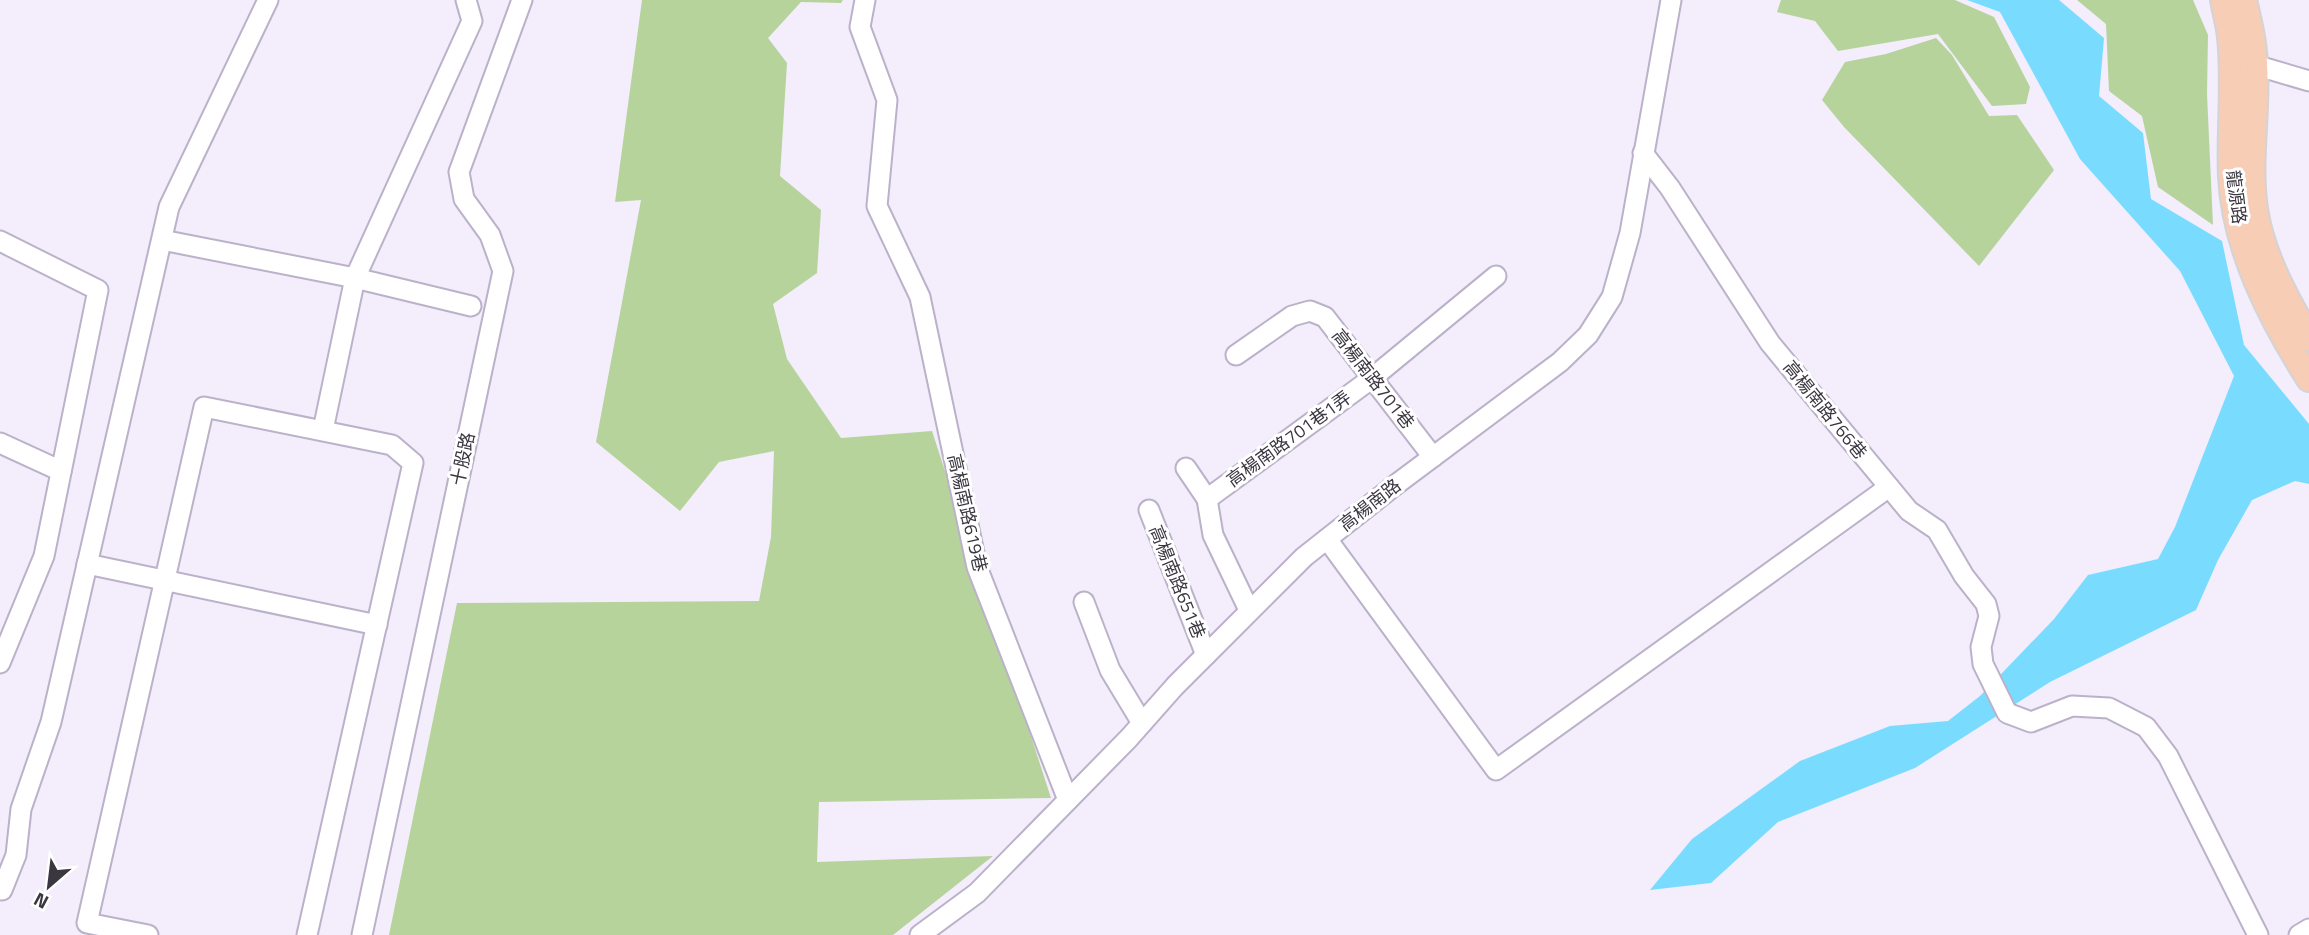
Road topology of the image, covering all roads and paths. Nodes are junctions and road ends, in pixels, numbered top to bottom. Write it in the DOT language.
graph roads {
  1 [pos="268,0"];
  2 [pos="467,0"];
  3 [pos="522,0"];
  4 [pos="865,0"];
  5 [pos="1671,0"];
  6 [pos="2222,0"];
  7 [pos="2244,0"];
  8 [pos="2243,65"];
  9 [pos="2309,80"];
  10 [pos="1643,153"];
  11 [pos="162,240"];
  12 [pos="0,241"];
  13 [pos="1496,276"];
  14 [pos="355,278"];
  15 [pos="471,306"];
  16 [pos="2309,338"];
  17 [pos="1236,355"];
  18 [pos="1371,379"];
  19 [pos="2309,379"];
  20 [pos="323,430"];
  21 [pos="0,443"];
  22 [pos="1433,457"];
  23 [pos="1186,468"];
  24 [pos="61,471"];
  25 [pos="1889,487"];
  26 [pos="1207,499"];
  27 [pos="1149,510"];
  28 [pos="1327,539"];
  29 [pos="87,564"];
  30 [pos="165,579"];
  31 [pos="1084,602"];
  32 [pos="1249,610"];
  33 [pos="377,625"];
  34 [pos="1206,655"];
  35 [pos="0,663"];
  36 [pos="1142,723"];
  37 [pos="1068,800"];
  38 [pos="2,890"];
  39 [pos="2309,929"];
  40 [pos="148,935"];
  41 [pos="307,935"];
  42 [pos="362,935"];
  43 [pos="920,935"];
  44 [pos="2258,935"];
  45 [pos="2299,935"];
  1 -- 11 [label="street"];
  2 -- 14 [label="street"];
  3 -- 42 [label="street, 十股路"];
  4 -- 37 [label="street, 高楊南路619巷"];
  5 -- 10 [label="street, 高楊南路"];
  6 -- 8 [label="main road, 龍源路"];
  7 -- 8 [label="main road"];
  8 -- 9 [label="street"];
  8 -- 16 [label="main road"];
  8 -- 19 [label="main road, 龍源路"];
  10 -- 22 [label="street, 高楊南路"];
  10 -- 25 [label="street, 高楊南路766巷"];
  11 -- 14 [label="street"];
  11 -- 29 [label="street"];
  12 -- 24 [label="street"];
  13 -- 18 [label="street, 高楊南路701巷1弄"];
  14 -- 15 [label="street"];
  14 -- 20 [label="street"];
  17 -- 18 [label="street, 高楊南路701巷"];
  18 -- 22 [label="street, 高楊南路701巷"];
  18 -- 26 [label="street, 高楊南路701巷1弄"];
  20 -- 30 [label="street"];
  20 -- 33 [label="street"];
  21 -- 24 [label="street"];
  22 -- 28 [label="street, 高楊南路"];
  23 -- 26 [label="street"];
  24 -- 35 [label="street"];
  25 -- 28 [label="street"];
  25 -- 44 [label="street, 高楊南路766巷"];
  26 -- 32 [label="street"];
  27 -- 34 [label="street, 高楊南路651巷"];
  28 -- 32 [label="street, 高楊南路"];
  29 -- 30 [label="street"];
  29 -- 38 [label="street"];
  30 -- 33 [label="street"];
  30 -- 40 [label="street"];
  31 -- 36 [label="street"];
  32 -- 34 [label="street, 高楊南路"];
  33 -- 41 [label="street"];
  34 -- 36 [label="street, 高楊南路"];
  36 -- 37 [label="street, 高楊南路"];
  37 -- 43 [label="street, 高楊南路"];
  39 -- 45 [label="street"];
}
